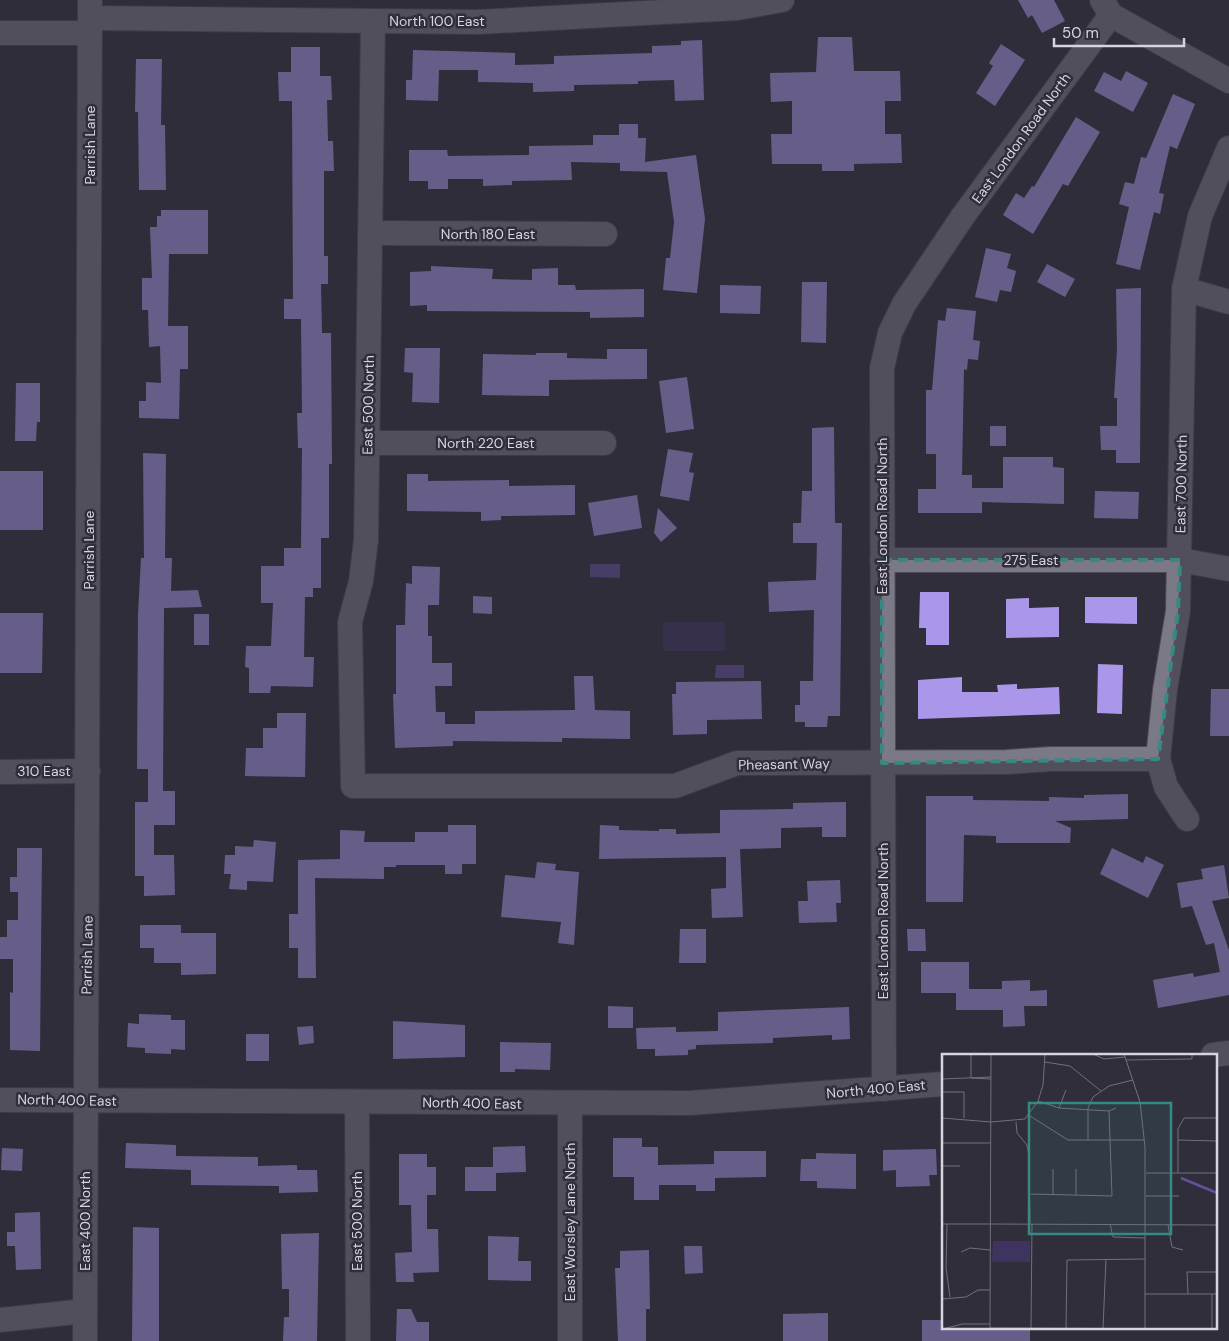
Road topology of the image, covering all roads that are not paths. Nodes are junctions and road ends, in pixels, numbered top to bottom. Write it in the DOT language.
graph roads {
  1 [pos="782,0"];
  2 [pos="1107,7"];
  3 [pos="90,17"];
  4 [pos="373,22"];
  5 [pos="0,33"];
  6 [pos="1229,81"];
  7 [pos="1229,148"];
  8 [pos="370,233"];
  9 [pos="605,234"];
  10 [pos="1184,289"];
  11 [pos="1229,302"];
  12 [pos="368,443"];
  13 [pos="604,443"];
  14 [pos="882,560"];
  15 [pos="1180,560"];
  16 [pos="1229,569"];
  17 [pos="1158,759"];
  18 [pos="882,763"];
  19 [pos="88,771"];
  20 [pos="0,772"];
  21 [pos="353,786"];
  22 [pos="1187,820"];
  23 [pos="1229,1052"];
  24 [pos="1216,1055"];
  25 [pos="942,1084"];
  26 [pos="884,1089"];
  27 [pos="0,1100"];
  28 [pos="85,1100"];
  29 [pos="357,1102"];
  30 [pos="570,1104"];
  31 [pos="85,1311"];
  32 [pos="0,1320"];
  33 [pos="85,1341"];
  34 [pos="358,1341"];
  35 [pos="570,1341"];
  1 -- 4 [label="street, North 100 East"];
  2 -- 6 [label="street"];
  2 -- 14 [label="street, East London Road North"];
  3 -- 4 [label="street, North 100 East"];
  3 -- 5 [label="street, North 100 East"];
  3 -- 19 [label="street, Parrish Lane"];
  4 -- 8 [label="street, East 500 North"];
  7 -- 10 [label="street, East 700 North"];
  8 -- 9 [label="street, North 180 East"];
  8 -- 12 [label="street, East 500 North"];
  10 -- 11 [label="street"];
  10 -- 15 [label="street, East 700 North"];
  12 -- 13 [label="street, North 220 East"];
  12 -- 21 [label="street, East 500 North"];
  14 -- 15 [label="street, 275 East"];
  14 -- 18 [label="street, East London Road North"];
  15 -- 16 [label="street, 275 East"];
  15 -- 17 [label="street, East 700 North"];
  17 -- 18 [label="street, Pheasant Way"];
  17 -- 22 [label="street, East 700 North"];
  18 -- 21 [label="street, Pheasant Way"];
  18 -- 26 [label="street, East London Road North"];
  19 -- 20 [label="street, 310 East"];
  19 -- 28 [label="street, Parrish Lane"];
  23 -- 24 [label="street"];
  25 -- 26 [label="street, North 400 East"];
  26 -- 30 [label="street, North 400 East"];
  27 -- 28 [label="street, North 400 East"];
  28 -- 29 [label="street, North 400 East"];
  28 -- 31 [label="street, East 400 North"];
  29 -- 30 [label="street, North 400 East"];
  29 -- 34 [label="street, East 500 North"];
  30 -- 35 [label="street, East Worsley Lane North"];
  31 -- 32 [label="street"];
  31 -- 33 [label="street, East 400 North"];
}
